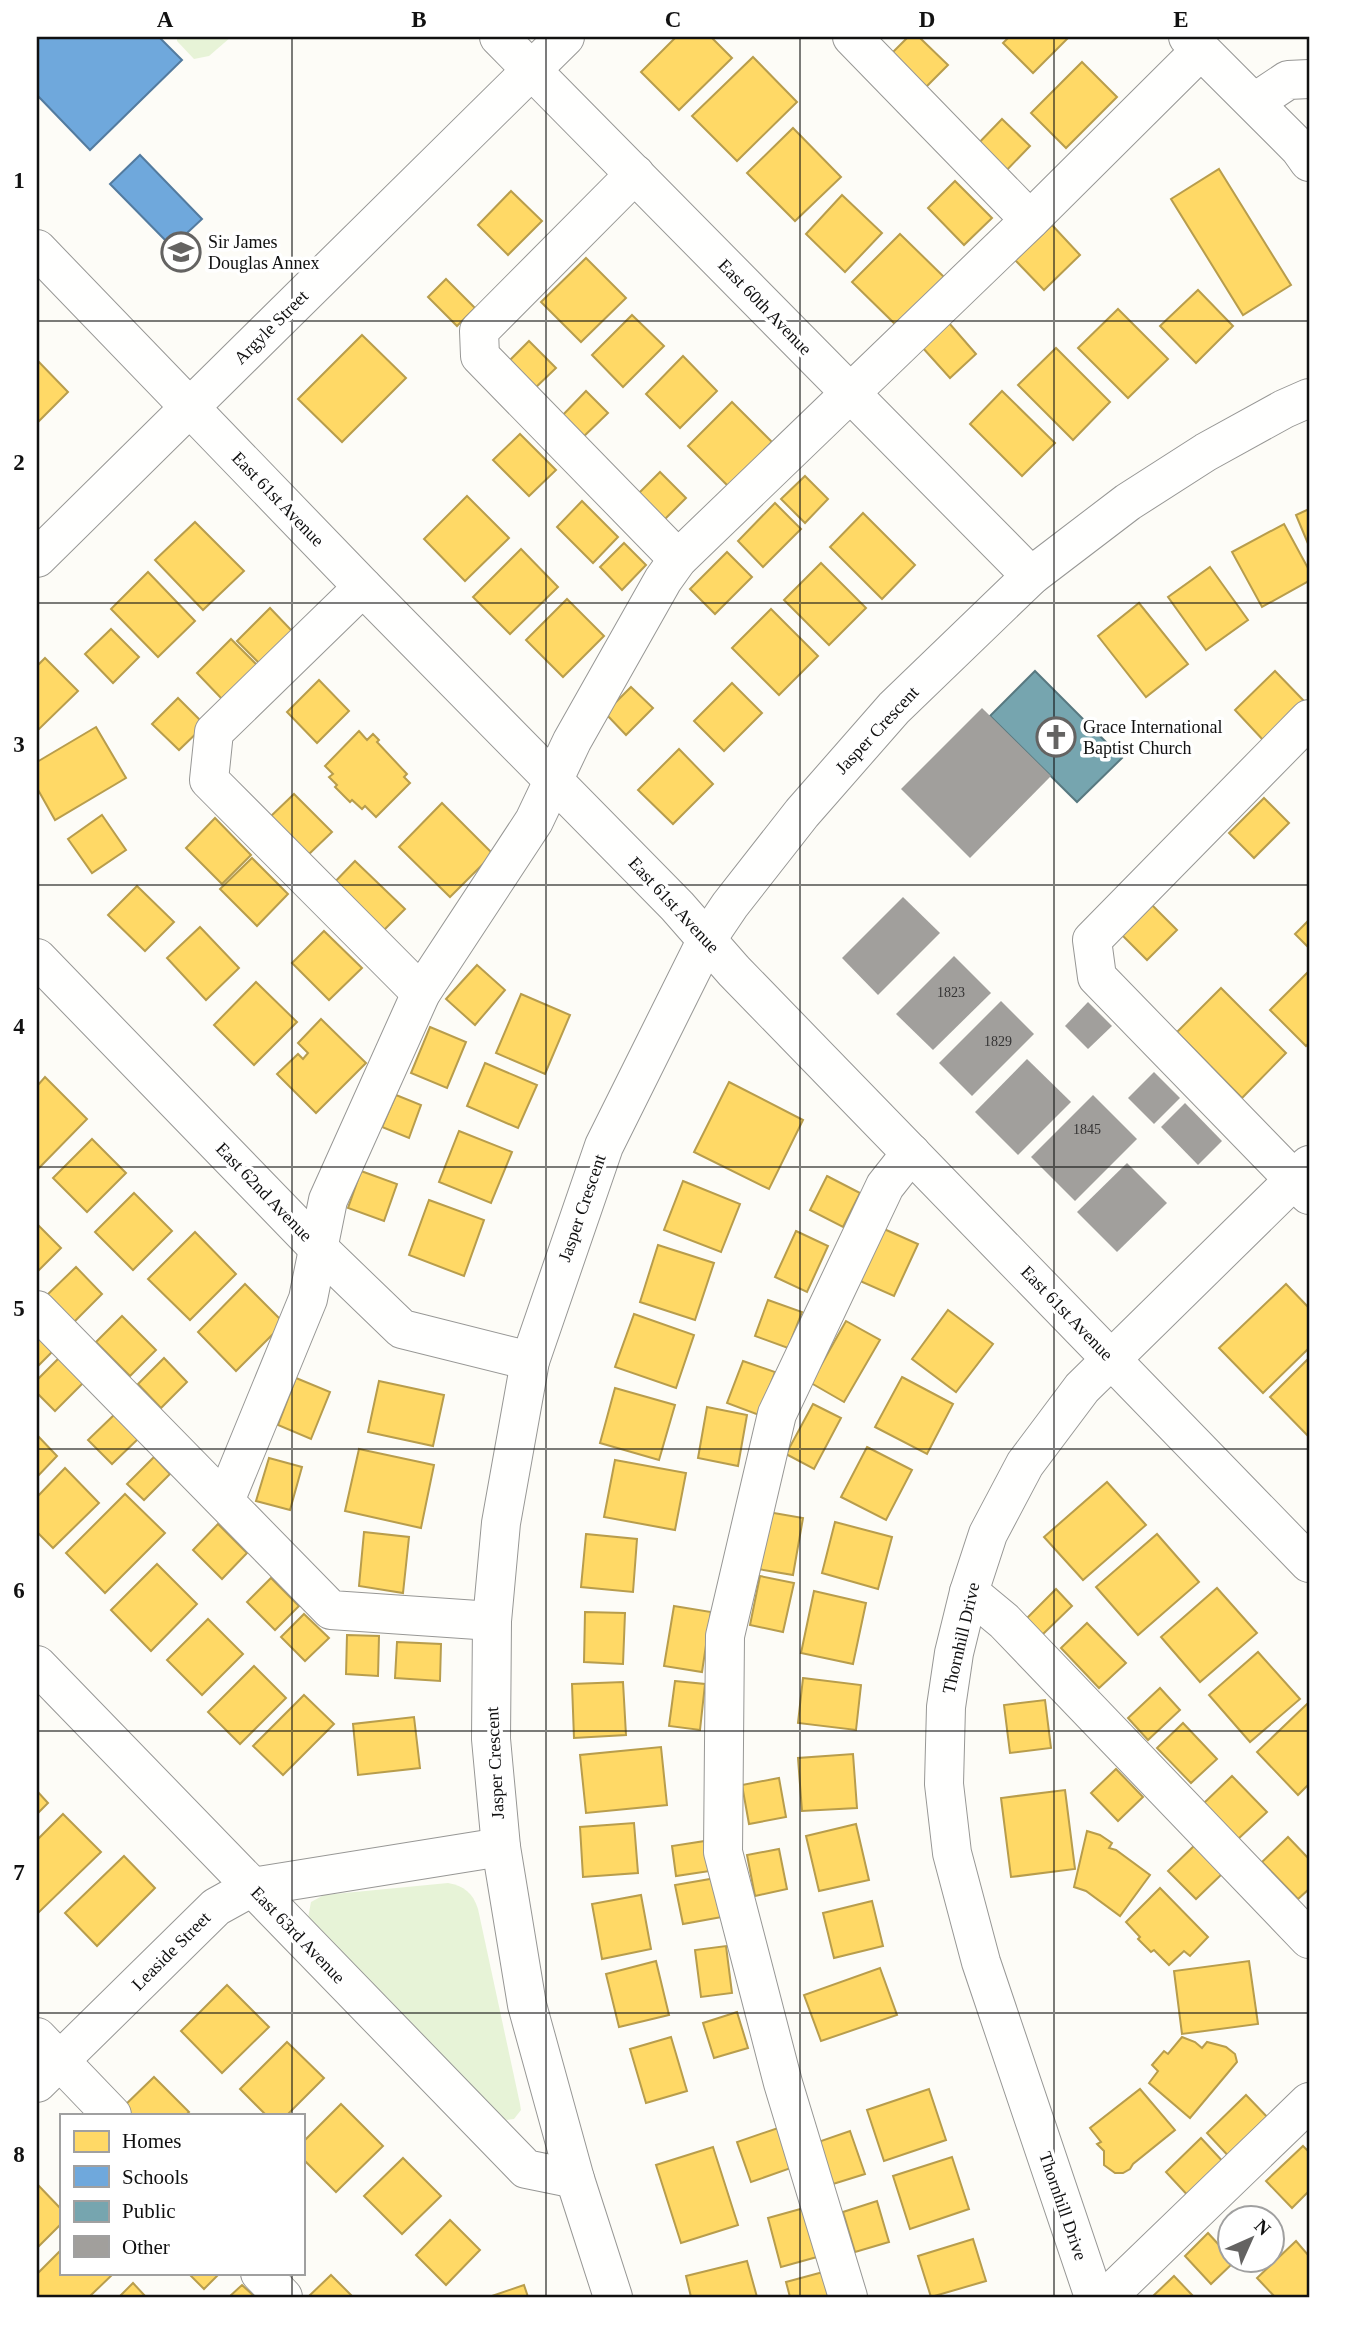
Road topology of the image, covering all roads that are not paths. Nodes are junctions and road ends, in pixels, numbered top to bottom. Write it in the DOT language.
graph roads {
  1 [pos="499,37"];
  2 [pos="565,37"];
  3 [pos="852,37"];
  4 [pos="1195,43"];
  5 [pos="532,69"];
  6 [pos="1309,79"];
  7 [pos="1255,102"];
  8 [pos="1309,162"];
  9 [pos="635,174"];
  10 [pos="1030,220"];
  11 [pos="37,249"];
  12 [pos="849,393"];
  13 [pos="1309,398"];
  14 [pos="190,407"];
  15 [pos="37,558"];
  16 [pos="678,559"];
  17 [pos="1031,576"];
  18 [pos="363,587"];
  19 [pos="1309,719"];
  20 [pos="552,780"];
  21 [pos="707,940"];
  22 [pos="37,958"];
  23 [pos="421,993"];
  24 [pos="911,1153"];
  25 [pos="1304,1180"];
  26 [pos="318,1248"];
  27 [pos="37,1310"];
  28 [pos="1112,1359"];
  29 [pos="530,1361"];
  30 [pos="225,1501"];
  31 [pos="1309,1563"];
  32 [pos="969,1592"];
  33 [pos="492,1622"];
  34 [pos="37,1665"];
  35 [pos="501,1847"];
  36 [pos="252,1887"];
  37 [pos="1309,1939"];
  38 [pos="44,2060"];
  39 [pos="1309,2102"];
  40 [pos="111,2114"];
  41 [pos="575,2179"];
  42 [pos="261,2274"];
  43 [pos="284,2297"];
  44 [pos="613,2297"];
  45 [pos="848,2297"];
  46 [pos="1094,2297"];
  47 [pos="1107,2297"];
  1 -- 5 [label="street, East 60th Avenue"];
  2 -- 5 [label="street, Argyle Street"];
  3 -- 10 [label="street"];
  4 -- 7 [label="street"];
  4 -- 10 [label="street"];
  5 -- 9 [label="street, East 60th Avenue"];
  5 -- 14 [label="street, Argyle Street"];
  6 -- 7 [label="street"];
  7 -- 8 [label="street"];
  9 -- 12 [label="street, East 60th Avenue"];
  9 -- 16 [label="street"];
  10 -- 12 [label="street"];
  11 -- 14 [label="street, East 61st Avenue"];
  12 -- 16 [label="street"];
  12 -- 17 [label="street, East 60th Avenue"];
  13 -- 17 [label="street, Jasper Crescent"];
  14 -- 15 [label="street, Argyle Street"];
  14 -- 18 [label="street, East 61st Avenue"];
  16 -- 20 [label="street"];
  17 -- 21 [label="street, Jasper Crescent"];
  18 -- 20 [label="street, East 61st Avenue"];
  18 -- 23 [label="street"];
  19 -- 25 [label="street"];
  20 -- 21 [label="street, East 61st Avenue"];
  20 -- 23 [label="street"];
  21 -- 24 [label="street, East 61st Avenue"];
  21 -- 29 [label="street, Jasper Crescent"];
  22 -- 26 [label="street, East 62nd Avenue"];
  23 -- 26 [label="street"];
  24 -- 28 [label="street, East 61st Avenue"];
  24 -- 45 [label="street"];
  25 -- 28 [label="street, Thornhill Drive"];
  26 -- 29 [label="street, East 62nd Avenue"];
  26 -- 30 [label="street"];
  27 -- 30 [label="street"];
  28 -- 31 [label="street, East 61st Avenue"];
  28 -- 32 [label="street, Thornhill Drive"];
  29 -- 33 [label="street, Jasper Crescent"];
  30 -- 33 [label="street"];
  32 -- 37 [label="street"];
  32 -- 46 [label="street, Thornhill Drive"];
  33 -- 35 [label="street, Jasper Crescent"];
  34 -- 36 [label="street, East 63rd Avenue"];
  35 -- 36 [label="street, Leaside Street"];
  35 -- 41 [label="street, Jasper Crescent"];
  36 -- 38 [label="street, Leaside Street"];
  36 -- 41 [label="street, East 63rd Avenue"];
  38 -- 40 [label="street"];
  39 -- 47 [label="street"];
  41 -- 44 [label="street, Jasper Crescent"];
  42 -- 43 [label="street"];
}
